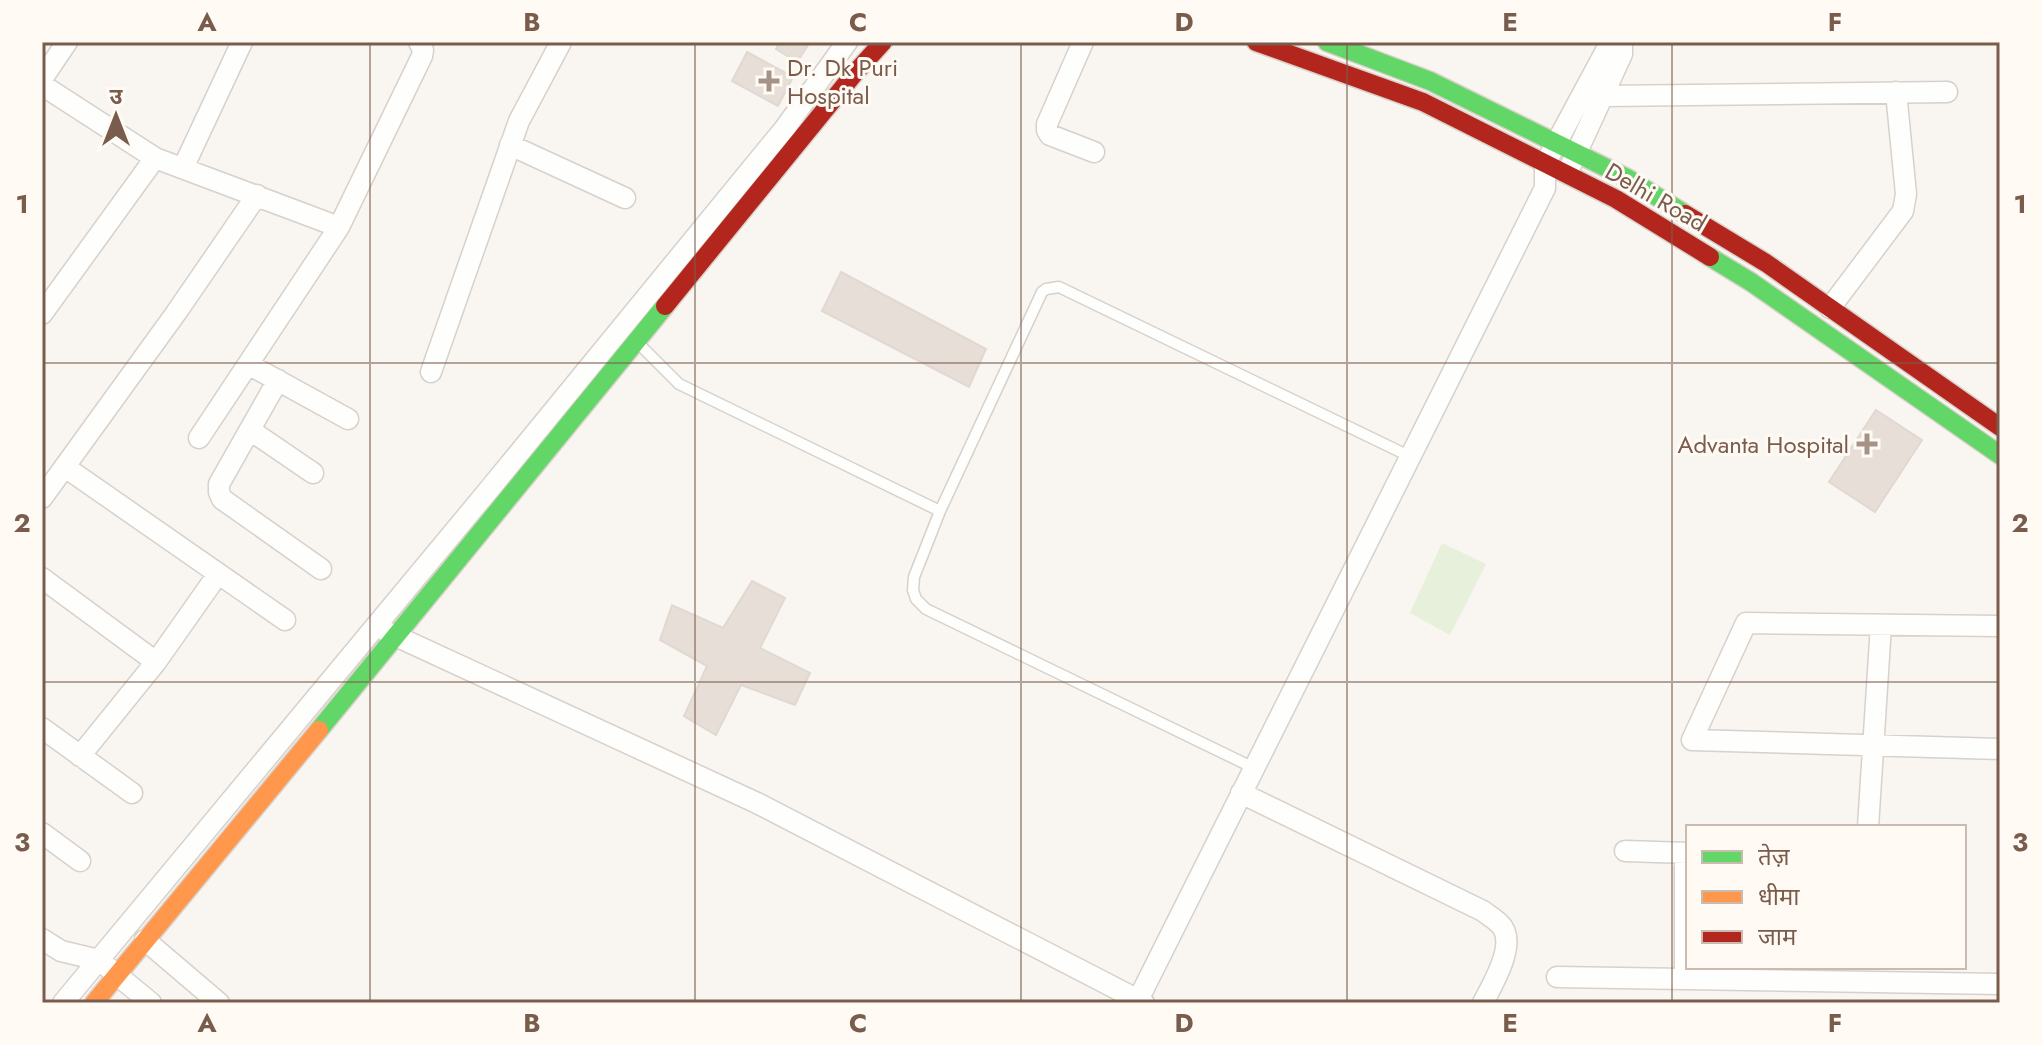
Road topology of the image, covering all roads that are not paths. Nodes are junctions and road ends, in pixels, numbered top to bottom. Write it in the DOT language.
graph roads {
  1 [pos="67,42"];
  2 [pos="242,42"];
  3 [pos="419,42"];
  4 [pos="561,42"];
  5 [pos="847,42"];
  6 [pos="883,42"];
  7 [pos="1083,42"];
  8 [pos="1256,42"];
  9 [pos="1328,42"];
  10 [pos="1613,42"];
  11 [pos="1622,42"];
  12 [pos="42,82"];
  13 [pos="1896,92"];
  14 [pos="1947,92"];
  15 [pos="1604,96"];
  16 [pos="1555,144"];
  17 [pos="510,145"];
  18 [pos="1094,152"];
  19 [pos="1577,154"];
  20 [pos="155,158"];
  21 [pos="1545,164"];
  22 [pos="183,168"];
  23 [pos="1566,174"];
  24 [pos="1545,188"];
  25 [pos="257,195"];
  26 [pos="625,198"];
  27 [pos="339,227"];
  28 [pos="1830,308"];
  29 [pos="42,314"];
  30 [pos="636,341"];
  31 [pos="248,364"];
  32 [pos="431,372"];
  33 [pos="278,380"];
  34 [pos="348,419"];
  35 [pos="2000,427"];
  36 [pos="250,430"];
  37 [pos="199,438"];
  38 [pos="2000,455"];
  39 [pos="1409,456"];
  40 [pos="65,467"];
  41 [pos="313,473"];
  42 [pos="501,492"];
  43 [pos="42,498"];
  44 [pos="940,511"];
  45 [pos="321,569"];
  46 [pos="218,574"];
  47 [pos="42,578"];
  48 [pos="285,620"];
  49 [pos="1881,625"];
  50 [pos="2000,626"];
  51 [pos="385,632"];
  52 [pos="156,662"];
  53 [pos="42,728"];
  54 [pos="1873,745"];
  55 [pos="2000,749"];
  56 [pos="80,756"];
  57 [pos="1254,768"];
  58 [pos="132,793"];
  59 [pos="1241,793"];
  60 [pos="1868,825"];
  61 [pos="42,833"];
  62 [pos="1625,851"];
  63 [pos="1686,853"];
  64 [pos="80,861"];
  65 [pos="42,939"];
  66 [pos="145,940"];
  67 [pos="99,960"];
  68 [pos="116,975"];
  69 [pos="1557,977"];
  70 [pos="1685,979"];
  71 [pos="2000,984"];
  72 [pos="1141,1002"];
  73 [pos="63,1003"];
  74 [pos="94,1003"];
  75 [pos="151,1003"];
  76 [pos="219,1003"];
  77 [pos="1483,1003"];
  1 -- 12 [label="street"];
  2 -- 22 [label="street"];
  3 -- 27 [label="street"];
  4 -- 17 [label="street"];
  5 -- 42 [label="street"];
  6 -- 30 [label="main road"];
  7 -- 18 [label="street"];
  8 -- 21 [label="main road, Delhi Road"];
  9 -- 16 [label="main road, Delhi Road"];
  10 -- 16 [label="street"];
  11 -- 15 [label="street"];
  12 -- 20 [label="street"];
  13 -- 14 [label="street"];
  13 -- 15 [label="street"];
  13 -- 28 [label="street"];
  15 -- 19 [label="street"];
  16 -- 19 [label="main road, Delhi Road"];
  16 -- 21 [label="street"];
  17 -- 26 [label="street"];
  17 -- 32 [label="street"];
  19 -- 23 [label="street"];
  19 -- 28 [label="main road, Delhi Road"];
  20 -- 22 [label="street"];
  20 -- 29 [label="street"];
  21 -- 23 [label="main road, Delhi Road"];
  21 -- 24 [label="street"];
  22 -- 25 [label="street"];
  23 -- 24 [label="street"];
  23 -- 38 [label="main road, Delhi Road"];
  24 -- 39 [label="street"];
  25 -- 27 [label="street"];
  25 -- 40 [label="street"];
  27 -- 31 [label="street"];
  28 -- 35 [label="main road, Delhi Road"];
  30 -- 42 [label="main road"];
  30 -- 44 [label="lane"];
  31 -- 33 [label="street"];
  31 -- 37 [label="street"];
  33 -- 34 [label="street"];
  33 -- 36 [label="street"];
  36 -- 41 [label="street"];
  36 -- 45 [label="street"];
  39 -- 44 [label="lane"];
  39 -- 57 [label="street"];
  40 -- 43 [label="street"];
  40 -- 46 [label="street"];
  42 -- 51 [label="street"];
  44 -- 57 [label="lane"];
  46 -- 48 [label="street"];
  46 -- 52 [label="street"];
  47 -- 52 [label="street"];
  49 -- 50 [label="street"];
  49 -- 54 [label="street"];
  49 -- 54 [label="street"];
  51 -- 66 [label="main road"];
  51 -- 67 [label="street"];
  51 -- 72 [label="street"];
  52 -- 56 [label="street"];
  53 -- 56 [label="street"];
  54 -- 55 [label="street"];
  54 -- 60 [label="street"];
  56 -- 58 [label="street"];
  57 -- 59 [label="street"];
  59 -- 72 [label="street"];
  59 -- 77 [label="street"];
  61 -- 64 [label="street"];
  62 -- 63 [label="street"];
  63 -- 70 [label="street"];
  65 -- 67 [label="street"];
  66 -- 68 [label="main road"];
  66 -- 76 [label="street"];
  67 -- 68 [label="street"];
  67 -- 73 [label="street"];
  68 -- 74 [label="main road"];
  68 -- 75 [label="street"];
  69 -- 70 [label="street"];
  70 -- 71 [label="street"];
}
